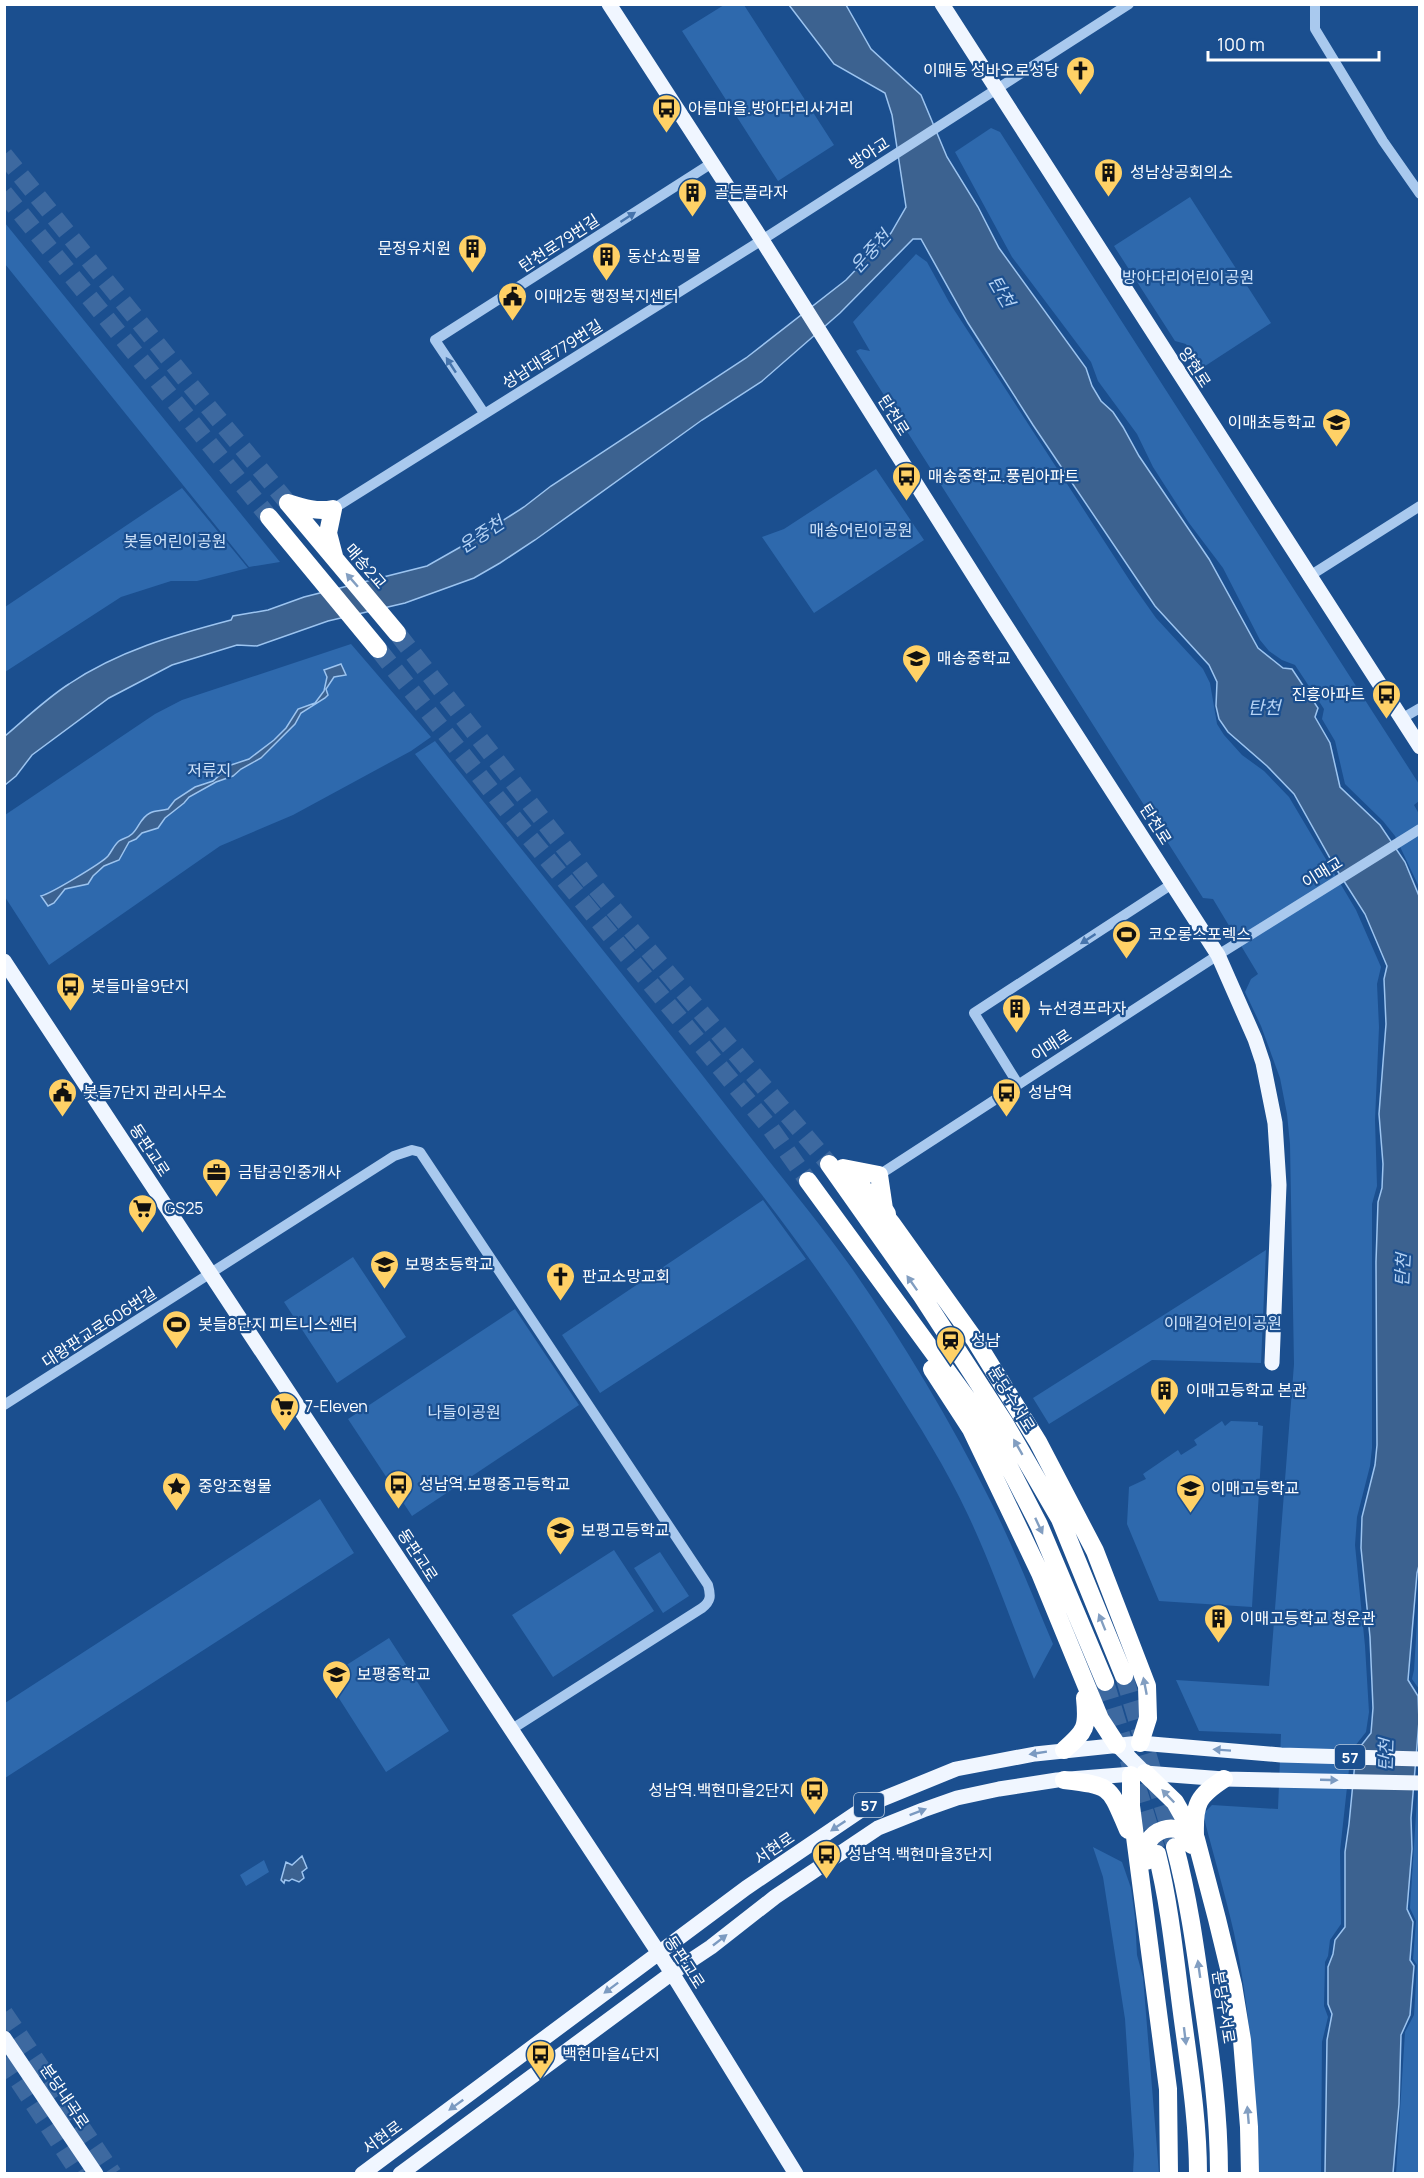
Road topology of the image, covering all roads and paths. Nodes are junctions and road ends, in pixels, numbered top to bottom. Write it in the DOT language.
graph roads {
  1 [pos="609,4"];
  2 [pos="1129,4"];
  3 [pos="1315,4"];
  4 [pos="948,7"];
  5 [pos="995,89"];
  6 [pos="712,163"];
  7 [pos="1419,194"];
  8 [pos="787,224"];
  9 [pos="762,240"];
  10 [pos="484,413"];
  11 [pos="1419,507"];
  12 [pos="333,509"];
  13 [pos="269,517"];
  14 [pos="320,532"];
  15 [pos="1308,577"];
  16 [pos="394,629"];
  17 [pos="378,649"];
  18 [pos="1419,708"];
  19 [pos="1401,719"];
  20 [pos="1419,747"];
  21 [pos="1419,829"];
  22 [pos="1172,884"];
  23 [pos="1241,941"];
  24 [pos="1218,955"];
  25 [pos="4,961"];
  26 [pos="1018,1084"];
  27 [pos="848,1170"];
  28 [pos="879,1175"];
  29 [pos="808,1181"];
  30 [pos="892,1224"];
  31 [pos="848,1236"];
  32 [pos="211,1274"];
  33 [pos="1272,1363"];
  34 [pos="4,1405"];
  35 [pos="1124,1677"];
  36 [pos="1084,1681"];
  37 [pos="1105,1682"];
  38 [pos="512,1729"];
  39 [pos="1140,1743"];
  40 [pos="1117,1745"];
  41 [pos="1064,1750"];
  42 [pos="1419,1759"];
  43 [pos="1137,1770"];
  44 [pos="1224,1779"];
  45 [pos="1064,1780"];
  46 [pos="1419,1783"];
  47 [pos="1196,1839"];
  48 [pos="1175,1847"];
  49 [pos="1138,1851"];
  50 [pos="1157,1854"];
  51 [pos="1213,1907"];
  52 [pos="658,1952"];
  53 [pos="672,1973"];
  54 [pos="1203,1998"];
  55 [pos="1157,2000"];
  56 [pos="4,2038"];
  57 [pos="1190,2072"];
  58 [pos="96,2174"];
  59 [pos="362,2174"];
  60 [pos="400,2174"];
  61 [pos="796,2174"];
  62 [pos="1169,2174"];
  63 [pos="1180,2174"];
  64 [pos="1198,2174"];
  65 [pos="1219,2174"];
  66 [pos="1231,2174"];
  67 [pos="1250,2174"];
  1 -- 6 [label="main road"];
  2 -- 5 [label="street"];
  3 -- 7 [label="street"];
  4 -- 5 [label="main road, 양현로"];
  5 -- 8 [label="street, 방아교"];
  5 -- 15 [label="main road, 양현로"];
  6 -- 9 [label="main road"];
  10 -- 6 [label="street, 탄천로79번길, one-way"];
  8 -- 9 [label="street, 성남대로779번길"];
  9 -- 10 [label="street, 성남대로779번길"];
  9 -- 22 [label="main road, 탄천로"];
  10 -- 12 [label="street, 성남대로779번길"];
  11 -- 15 [label="street"];
  12 -- 14 [label="highway"];
  12 -- 14 [label="highway"];
  13 -- 17 [label="highway"];
  16 -- 14 [label="highway, 매송2교, one-way"];
  15 -- 19 [label="main road, 양현로"];
  18 -- 19 [label="street"];
  19 -- 20 [label="main road, 양현로"];
  21 -- 23 [label="street, 이매교"];
  22 -- 24 [label="main road, 탄천로"];
  22 -- 26 [label="street, one-way"];
  23 -- 24 [label="street, 이매로"];
  24 -- 26 [label="street, 이매로"];
  24 -- 33 [label="main road, 탄천로"];
  25 -- 32 [label="main road, 동판교로"];
  26 -- 28 [label="street, 이매로"];
  27 -- 28 [label="highway"];
  27 -- 30 [label="highway"];
  35 -- 27 [label="highway, 분당수서로, one-way"];
  28 -- 30 [label="highway"];
  29 -- 31 [label="highway"];
  39 -- 30 [label="highway, one-way"];
  31 -- 36 [label="highway"];
  31 -- 37 [label="highway, one-way"];
  32 -- 34 [label="street, 대왕판교로606번길"];
  32 -- 38 [label="main road, 동판교로"];
  32 -- 38 [label="street, 대왕판교로606번길"];
  36 -- 40 [label="highway"];
  36 -- 41 [label="highway"];
  38 -- 52 [label="main road, 동판교로"];
  39 -- 40 [label="main road, 서현로 / 57"];
  42 -- 39 [label="main road, 서현로 / 57, one-way"];
  39 -- 43 [label="main road"];
  40 -- 41 [label="main road, 서현로 / 57"];
  40 -- 43 [label="main road"];
  41 -- 52 [label="main road, 서현로 / 57, one-way"];
  43 -- 44 [label="main road, 57"];
  43 -- 45 [label="main road, 57"];
  47 -- 43 [label="highway, one-way"];
  43 -- 49 [label="highway"];
  44 -- 46 [label="main road, 57, one-way"];
  44 -- 47 [label="highway"];
  45 -- 49 [label="highway"];
  53 -- 45 [label="main road, 57, one-way"];
  47 -- 51 [label="highway"];
  54 -- 48 [label="highway, 분당수서로, one-way"];
  49 -- 55 [label="highway"];
  50 -- 57 [label="highway, one-way"];
  51 -- 55 [label="highway"];
  67 -- 51 [label="highway, one-way"];
  52 -- 53 [label="main road, 동판교로"];
  52 -- 59 [label="main road, 서현로, one-way"];
  53 -- 60 [label="main road"];
  53 -- 61 [label="main road, 동판교로"];
  54 -- 65 [label="highway, 분당수서로"];
  54 -- 66 [label="highway"];
  55 -- 62 [label="highway"];
  56 -- 58 [label="main road, 분당내곡로"];
  57 -- 63 [label="highway"];
  57 -- 64 [label="highway"];
}
